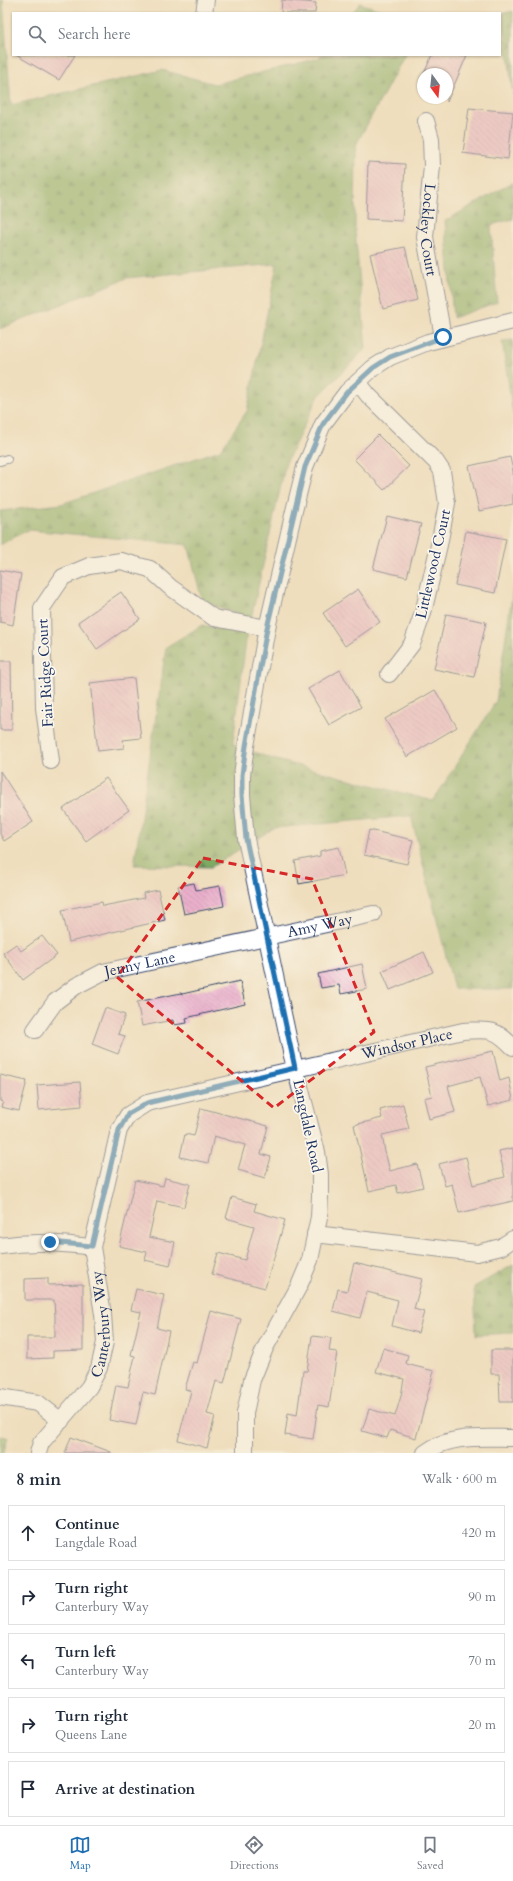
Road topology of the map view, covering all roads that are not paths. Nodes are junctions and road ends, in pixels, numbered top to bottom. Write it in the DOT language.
graph roads {
  1 [pos="206,0"];
  2 [pos="204,12"];
  3 [pos="426,121"];
  4 [pos="513,321"];
  5 [pos="443,337"];
  6 [pos="358,382"];
  7 [pos="267,628"];
  8 [pos="389,674"];
  9 [pos="51,761"];
  10 [pos="373,914"];
  11 [pos="267,936"];
  12 [pos="35,1030"];
  13 [pos="513,1047"];
  14 [pos="295,1068"];
  15 [pos="315,1234"];
  16 [pos="513,1239"];
  17 [pos="0,1246"];
  18 [pos="92,1246"];
  19 [pos="0,1397"];
  20 [pos="61,1421"];
  21 [pos="513,1438"];
  22 [pos="38,1453"];
  23 [pos="245,1453"];
  24 [pos="424,1453"];
  1 -- 2 [label="street"];
  3 -- 5 [label="street, Lockley Court"];
  4 -- 5 [label="street, Langdale Road"];
  5 -- 6 [label="street, Langdale Road"];
  6 -- 7 [label="street, Langdale Road"];
  6 -- 8 [label="street, Littlewood Court"];
  7 -- 9 [label="street, Fair Ridge Court"];
  7 -- 11 [label="street, Langdale Road"];
  10 -- 11 [label="street, Amy Way"];
  11 -- 12 [label="street, Jenny Lane"];
  11 -- 14 [label="street, Langdale Road"];
  13 -- 14 [label="street, Windsor Place"];
  14 -- 15 [label="street, Langdale Road"];
  14 -- 18 [label="street, Canterbury Way"];
  15 -- 16 [label="street"];
  15 -- 23 [label="street, Langdale Road"];
  17 -- 18 [label="street"];
  18 -- 20 [label="street, Canterbury Way"];
  19 -- 20 [label="street"];
  20 -- 22 [label="street, Canterbury Way"];
  21 -- 24 [label="street"];
}
